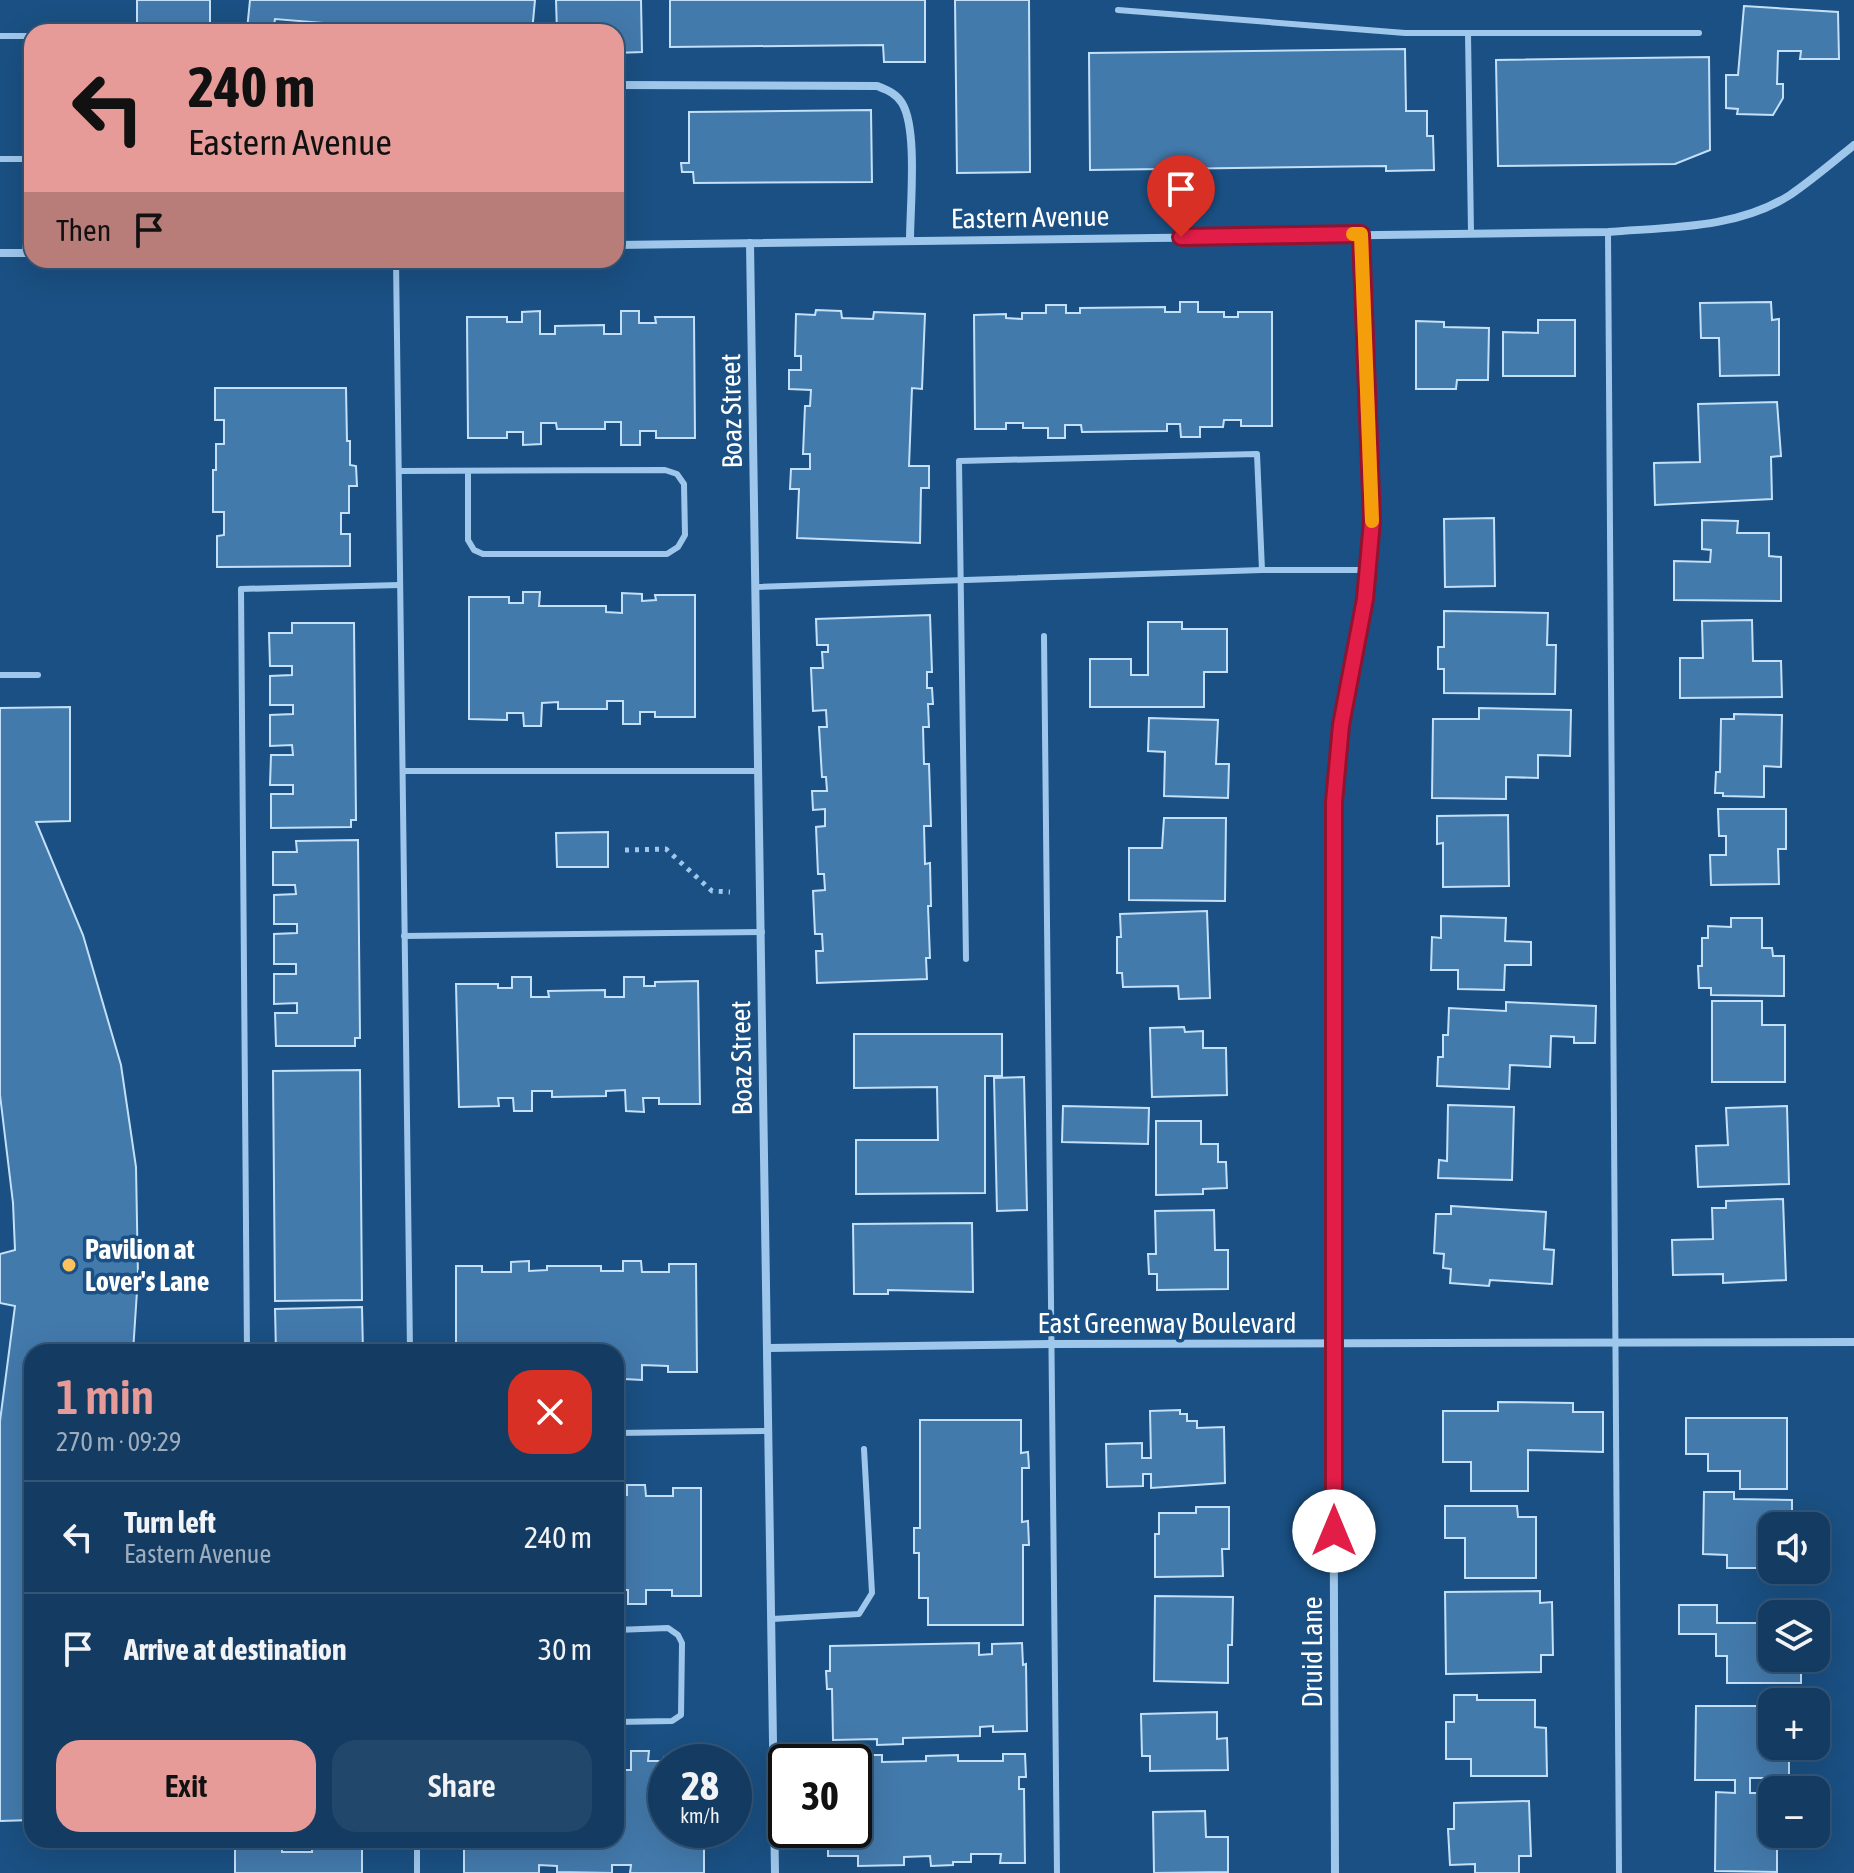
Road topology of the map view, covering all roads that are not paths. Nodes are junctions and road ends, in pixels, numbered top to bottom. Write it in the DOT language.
graph roads {
  1 [pos="1118,10"];
  2 [pos="1468,33"];
  3 [pos="1699,33"];
  4 [pos="0,36"];
  5 [pos="24,36"];
  6 [pos="624,85"];
  7 [pos="1854,145"];
  8 [pos="0,159"];
  9 [pos="24,159"];
  10 [pos="1608,232"];
  11 [pos="1471,233"];
  12 [pos="1361,234"];
  13 [pos="910,240"];
  14 [pos="750,243"];
  15 [pos="624,245"];
  16 [pos="0,253"];
  17 [pos="24,253"];
  18 [pos="396,268"];
  19 [pos="399,471"];
  20 [pos="468,471"];
  21 [pos="1262,570"];
  22 [pos="1368,570"];
  23 [pos="960,581"];
  24 [pos="400,585"];
  25 [pos="756,587"];
  26 [pos="1044,636"];
  27 [pos="0,675"];
  28 [pos="38,675"];
  29 [pos="403,771"];
  30 [pos="759,771"];
  31 [pos="762,932"];
  32 [pos="404,936"];
  33 [pos="966,959"];
  34 [pos="1854,1342"];
  35 [pos="247,1344"];
  36 [pos="410,1344"];
  37 [pos="1050,1344"];
  38 [pos="1333,1344"];
  39 [pos="1615,1344"];
  40 [pos="768,1348"];
  41 [pos="769,1431"];
  42 [pos="624,1433"];
  43 [pos="864,1449"];
  44 [pos="772,1619"];
  45 [pos="624,1630"];
  46 [pos="624,1722"];
  47 [pos="417,1848"];
  48 [pos="417,1873"];
  49 [pos="775,1873"];
  50 [pos="1057,1873"];
  51 [pos="1335,1873"];
  52 [pos="1619,1873"];
  1 -- 2 [label="lane"];
  2 -- 3 [label="lane"];
  2 -- 11 [label="lane"];
  4 -- 5 [label="lane"];
  6 -- 13 [label="street"];
  7 -- 10 [label="street, Eastern Avenue"];
  8 -- 9 [label="lane"];
  10 -- 11 [label="street, Eastern Avenue"];
  10 -- 39 [label="lane"];
  11 -- 12 [label="street, Eastern Avenue"];
  12 -- 13 [label="street, Eastern Avenue"];
  12 -- 22 [label="street, Druid Lane"];
  13 -- 14 [label="street, Eastern Avenue"];
  14 -- 15 [label="street, Eastern Avenue"];
  14 -- 25 [label="street, Boaz Street"];
  16 -- 17 [label="street"];
  18 -- 19 [label="lane"];
  19 -- 20 [label="lane"];
  19 -- 24 [label="lane"];
  20 -- 20 [label="lane"];
  21 -- 22 [label="lane"];
  21 -- 23 [label="lane"];
  21 -- 23 [label="lane"];
  22 -- 38 [label="street, Druid Lane"];
  23 -- 25 [label="lane"];
  23 -- 33 [label="lane"];
  24 -- 29 [label="lane"];
  24 -- 35 [label="lane"];
  25 -- 30 [label="street, Boaz Street"];
  26 -- 37 [label="lane"];
  27 -- 28 [label="lane"];
  29 -- 30 [label="lane"];
  29 -- 32 [label="lane"];
  30 -- 31 [label="street, Boaz Street"];
  31 -- 32 [label="lane"];
  31 -- 40 [label="street, Boaz Street"];
  32 -- 36 [label="lane"];
  34 -- 39 [label="street, East Greenway Boulevard"];
  37 -- 38 [label="street, East Greenway Boulevard"];
  37 -- 40 [label="street, East Greenway Boulevard"];
  37 -- 50 [label="lane"];
  38 -- 39 [label="street, East Greenway Boulevard"];
  38 -- 51 [label="street, Druid Lane"];
  39 -- 52 [label="lane"];
  40 -- 41 [label="street, Boaz Street"];
  41 -- 42 [label="lane"];
  41 -- 44 [label="street, Boaz Street"];
  43 -- 44 [label="lane"];
  44 -- 49 [label="street, Boaz Street"];
  45 -- 46 [label="lane"];
  47 -- 48 [label="lane"];
}
